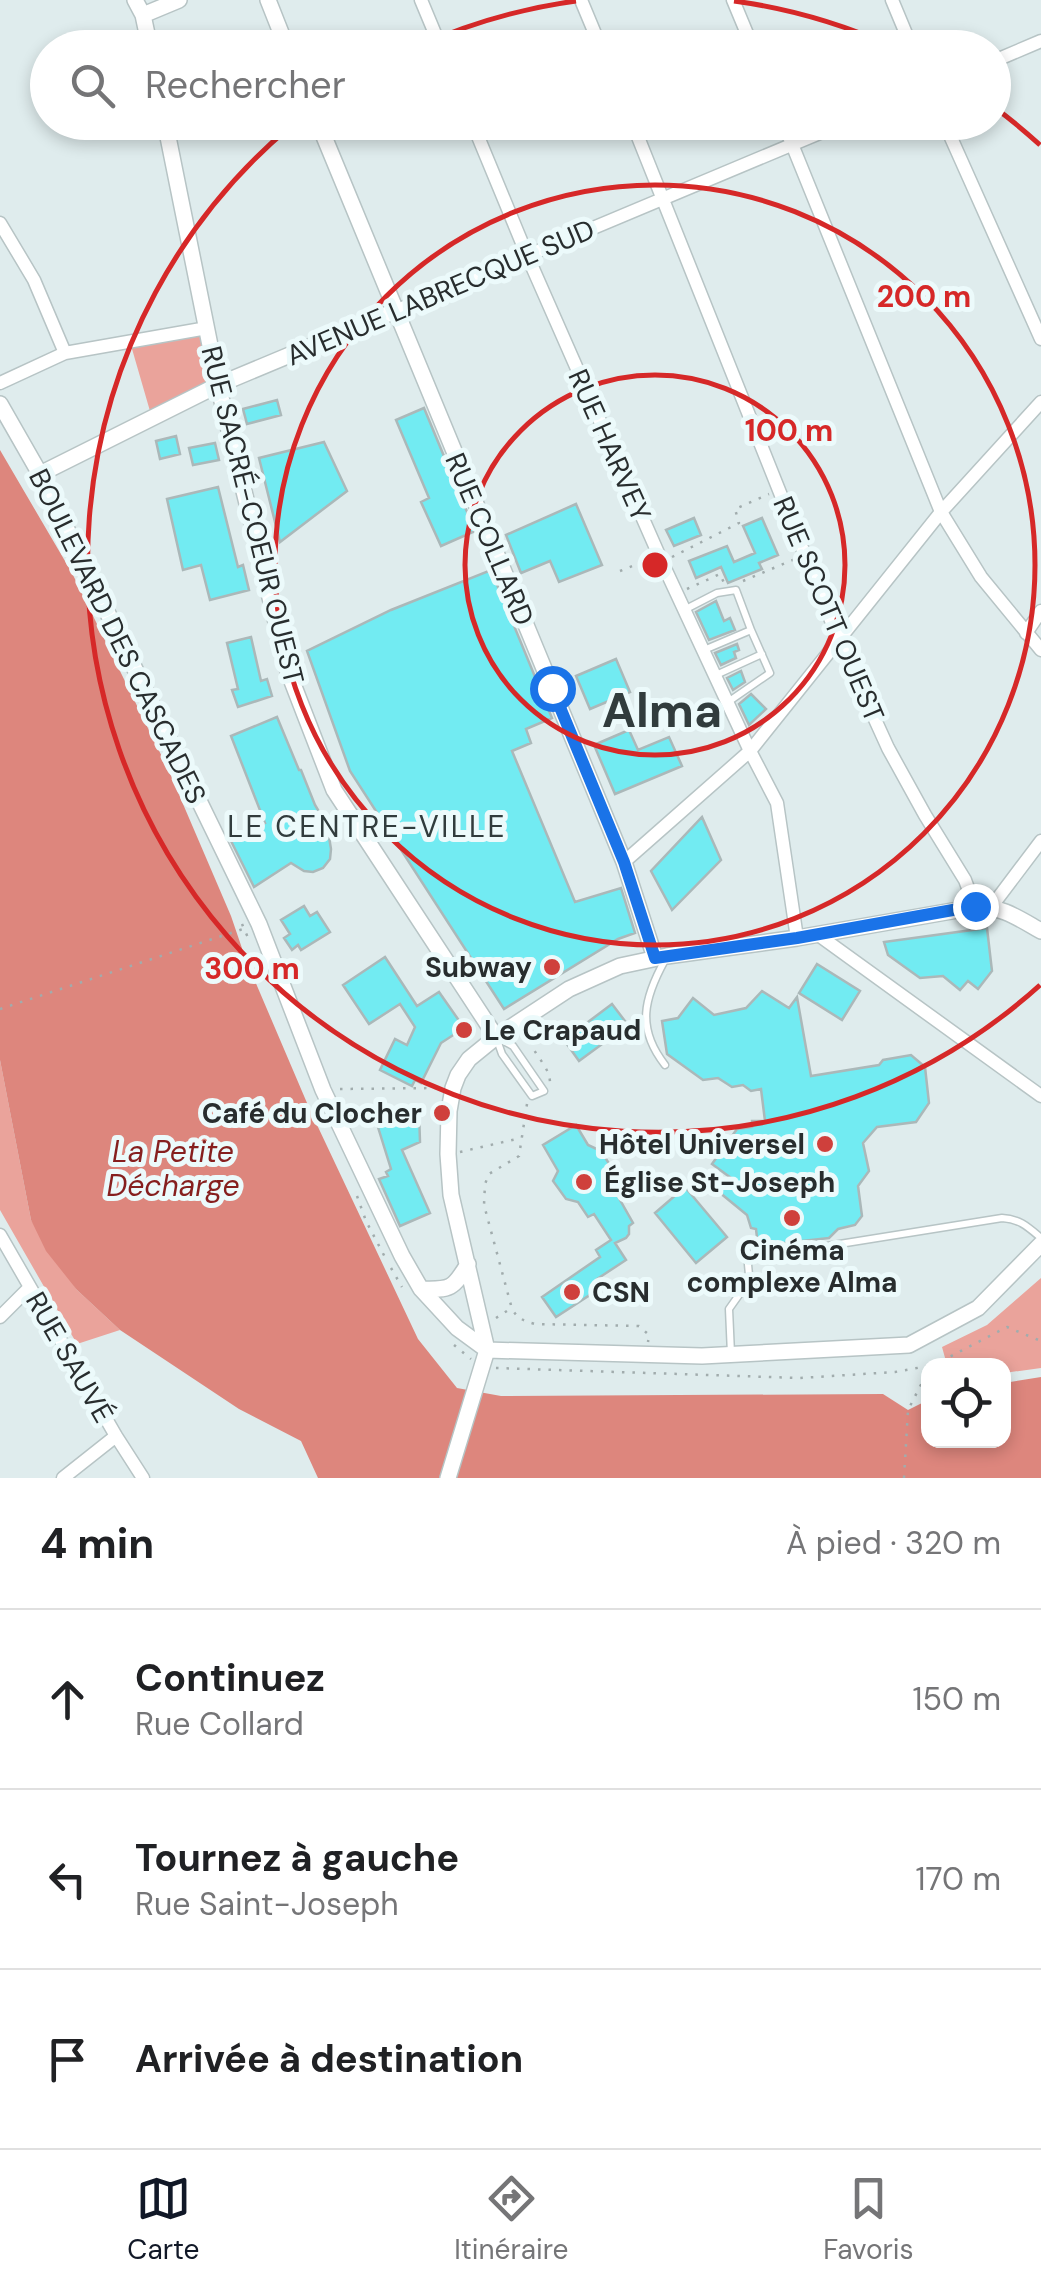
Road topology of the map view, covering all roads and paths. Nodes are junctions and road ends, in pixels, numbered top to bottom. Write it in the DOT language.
graph roads {
  1 [pos="135,0"];
  2 [pos="179,0"];
  3 [pos="268,0"];
  4 [pos="422,0"];
  5 [pos="580,0"];
  6 [pos="733,0"];
  7 [pos="892,0"];
  8 [pos="143,15"];
  9 [pos="146,30"];
  10 [pos="280,30"];
  11 [pos="434,30"];
  12 [pos="593,30"];
  13 [pos="745,30"];
  14 [pos="904,30"];
  15 [pos="1041,41"];
  16 [pos="1011,54"];
  17 [pos="169,140"];
  18 [pos="325,140"];
  19 [pos="479,140"];
  20 [pos="640,140"];
  21 [pos="791,140"];
  22 [pos="805,140"];
  23 [pos="952,140"];
  24 [pos="793,145"];
  25 [pos="664,198"];
  26 [pos="0,223"];
  27 [pos="527,255"];
  28 [pos="395,311"];
  29 [pos="206,328"];
  30 [pos="1041,340"];
  31 [pos="65,353"];
  32 [pos="0,383"];
  33 [pos="218,385"];
  34 [pos="1041,402"];
  35 [pos="0,404"];
  36 [pos="40,474"];
  37 [pos="780,490"];
  38 [pos="941,512"];
  39 [pos="805,555"];
  40 [pos="646,560"];
  41 [pos="662,562"];
  42 [pos="620,571"];
  43 [pos="742,582"];
  44 [pos="698,584"];
  45 [pos="726,588"];
  46 [pos="684,610"];
  47 [pos="1041,612"];
  48 [pos="752,630"];
  49 [pos="1026,633"];
  50 [pos="838,638"];
  51 [pos="703,650"];
  52 [pos="1041,650"];
  53 [pos="762,654"];
  54 [pos="715,676"];
  55 [pos="727,702"];
  56 [pos="750,751"];
  57 [pos="1041,841"];
  58 [pos="624,862"];
  59 [pos="975,906"];
  60 [pos="992,906"];
  61 [pos="259,924"];
  62 [pos="1041,932"];
  63 [pos="817,934"];
  64 [pos="797,938"];
  65 [pos="661,957"];
  66 [pos="0,1009"];
  67 [pos="534,1027"];
  68 [pos="496,1037"];
  69 [pos="665,1065"];
  70 [pos="453,1088"];
  71 [pos="543,1089"];
  72 [pos="322,1090"];
  73 [pos="532,1096"];
  74 [pos="1041,1096"];
  75 [pos="522,1138"];
  76 [pos="448,1154"];
  77 [pos="0,1235"];
  78 [pos="1041,1241"];
  79 [pos="746,1242"];
  80 [pos="777,1254"];
  81 [pos="468,1264"];
  82 [pos="30,1287"];
  83 [pos="421,1289"];
  84 [pos="512,1309"];
  85 [pos="0,1316"];
  86 [pos="482,1323"];
  87 [pos="1041,1341"];
  88 [pos="488,1350"];
  89 [pos="647,1355"];
  90 [pos="731,1355"];
  91 [pos="949,1358"];
  92 [pos="482,1368"];
  93 [pos="921,1369"];
  94 [pos="921,1385"];
  95 [pos="116,1436"];
  96 [pos="63,1478"];
  97 [pos="143,1478"];
  98 [pos="448,1478"];
  99 [pos="904,1478"];
  1 -- 8 [label="street"];
  2 -- 8 [label="street"];
  3 -- 10 [label="street"];
  4 -- 11 [label="street"];
  5 -- 12 [label="street"];
  6 -- 13 [label="street"];
  7 -- 14 [label="street"];
  8 -- 9 [label="street"];
  15 -- 16 [label="street"];
  17 -- 29 [label="street, RUE SACRÉ-COEUR OUEST"];
  18 -- 28 [label="street, RUE COLLARD"];
  19 -- 27 [label="street, RUE HARVEY"];
  20 -- 25 [label="street, RUE SCOTT OUEST"];
  21 -- 24 [label="street"];
  22 -- 24 [label="street, AVENUE LABRECQUE SUD"];
  23 -- 30 [label="street"];
  24 -- 25 [label="street, AVENUE LABRECQUE SUD"];
  24 -- 38 [label="street"];
  25 -- 27 [label="street, AVENUE LABRECQUE SUD"];
  25 -- 37 [label="street, RUE SCOTT OUEST"];
  26 -- 31 [label="street"];
  27 -- 28 [label="street, AVENUE LABRECQUE SUD"];
  27 -- 41 [label="street, RUE HARVEY"];
  28 -- 33 [label="street, AVENUE LABRECQUE SUD"];
  28 -- 58 [label="street, RUE COLLARD"];
  29 -- 31 [label="street"];
  29 -- 33 [label="street, RUE SACRÉ-COEUR OUEST"];
  31 -- 32 [label="street"];
  33 -- 36 [label="street, AVENUE LABRECQUE SUD"];
  33 -- 68 [label="street, RUE SACRÉ-COEUR OUEST"];
  34 -- 38 [label="street"];
  35 -- 36 [label="street, BOULEVARD DES CASCADES"];
  36 -- 61 [label="street, BOULEVARD DES CASCADES"];
  37 -- 39 [label="street, RUE SCOTT OUEST"];
  37 -- 41 [label="path"];
  38 -- 49 [label="street"];
  38 -- 50 [label="street"];
  39 -- 43 [label="path"];
  39 -- 50 [label="street, RUE SCOTT OUEST"];
  40 -- 42 [label="path"];
  41 -- 46 [label="street, RUE HARVEY"];
  44 -- 45 [label="path"];
  46 -- 48 [label="lane"];
  46 -- 51 [label="street, RUE HARVEY"];
  47 -- 49 [label="street"];
  48 -- 51 [label="lane"];
  48 -- 53 [label="lane"];
  49 -- 52 [label="street"];
  50 -- 56 [label="street"];
  50 -- 59 [label="street, RUE SCOTT OUEST"];
  51 -- 54 [label="street, RUE HARVEY"];
  53 -- 54 [label="lane"];
  53 -- 55 [label="lane"];
  54 -- 55 [label="street, RUE HARVEY"];
  55 -- 56 [label="street, RUE HARVEY"];
  56 -- 58 [label="street"];
  56 -- 64 [label="street, RUE HARVEY"];
  57 -- 60 [label="street"];
  58 -- 65 [label="street, RUE COLLARD"];
  59 -- 60 [label="street"];
  59 -- 63 [label="street"];
  60 -- 62 [label="street"];
  61 -- 66 [label="path"];
  61 -- 72 [label="street, BOULEVARD DES CASCADES"];
  63 -- 64 [label="street"];
  63 -- 74 [label="street"];
  64 -- 65 [label="street"];
  65 -- 68 [label="street"];
  65 -- 69 [label="lane"];
  67 -- 71 [label="path"];
  68 -- 70 [label="street"];
  68 -- 71 [label="lane"];
  68 -- 73 [label="lane"];
  70 -- 72 [label="path"];
  70 -- 76 [label="street"];
  71 -- 73 [label="lane"];
  72 -- 83 [label="street, BOULEVARD DES CASCADES"];
  73 -- 75 [label="path"];
  75 -- 76 [label="path"];
  75 -- 84 [label="path"];
  76 -- 81 [label="street"];
  77 -- 82 [label="street, RUE SAUVÉ"];
  78 -- 80 [label="lane"];
  78 -- 90 [label="street"];
  79 -- 90 [label="lane"];
  81 -- 83 [label="street"];
  81 -- 86 [label="street"];
  82 -- 85 [label="street"];
  82 -- 95 [label="street, RUE SAUVÉ"];
  83 -- 88 [label="street, BOULEVARD DES CASCADES"];
  84 -- 86 [label="path"];
  84 -- 89 [label="path"];
  86 -- 88 [label="street"];
  87 -- 91 [label="path"];
  88 -- 89 [label="street"];
  88 -- 92 [label="street"];
  89 -- 90 [label="street"];
  92 -- 93 [label="path"];
  92 -- 98 [label="street"];
  94 -- 99 [label="path"];
  95 -- 96 [label="street"];
  95 -- 97 [label="street, RUE SAUVÉ"];
}
